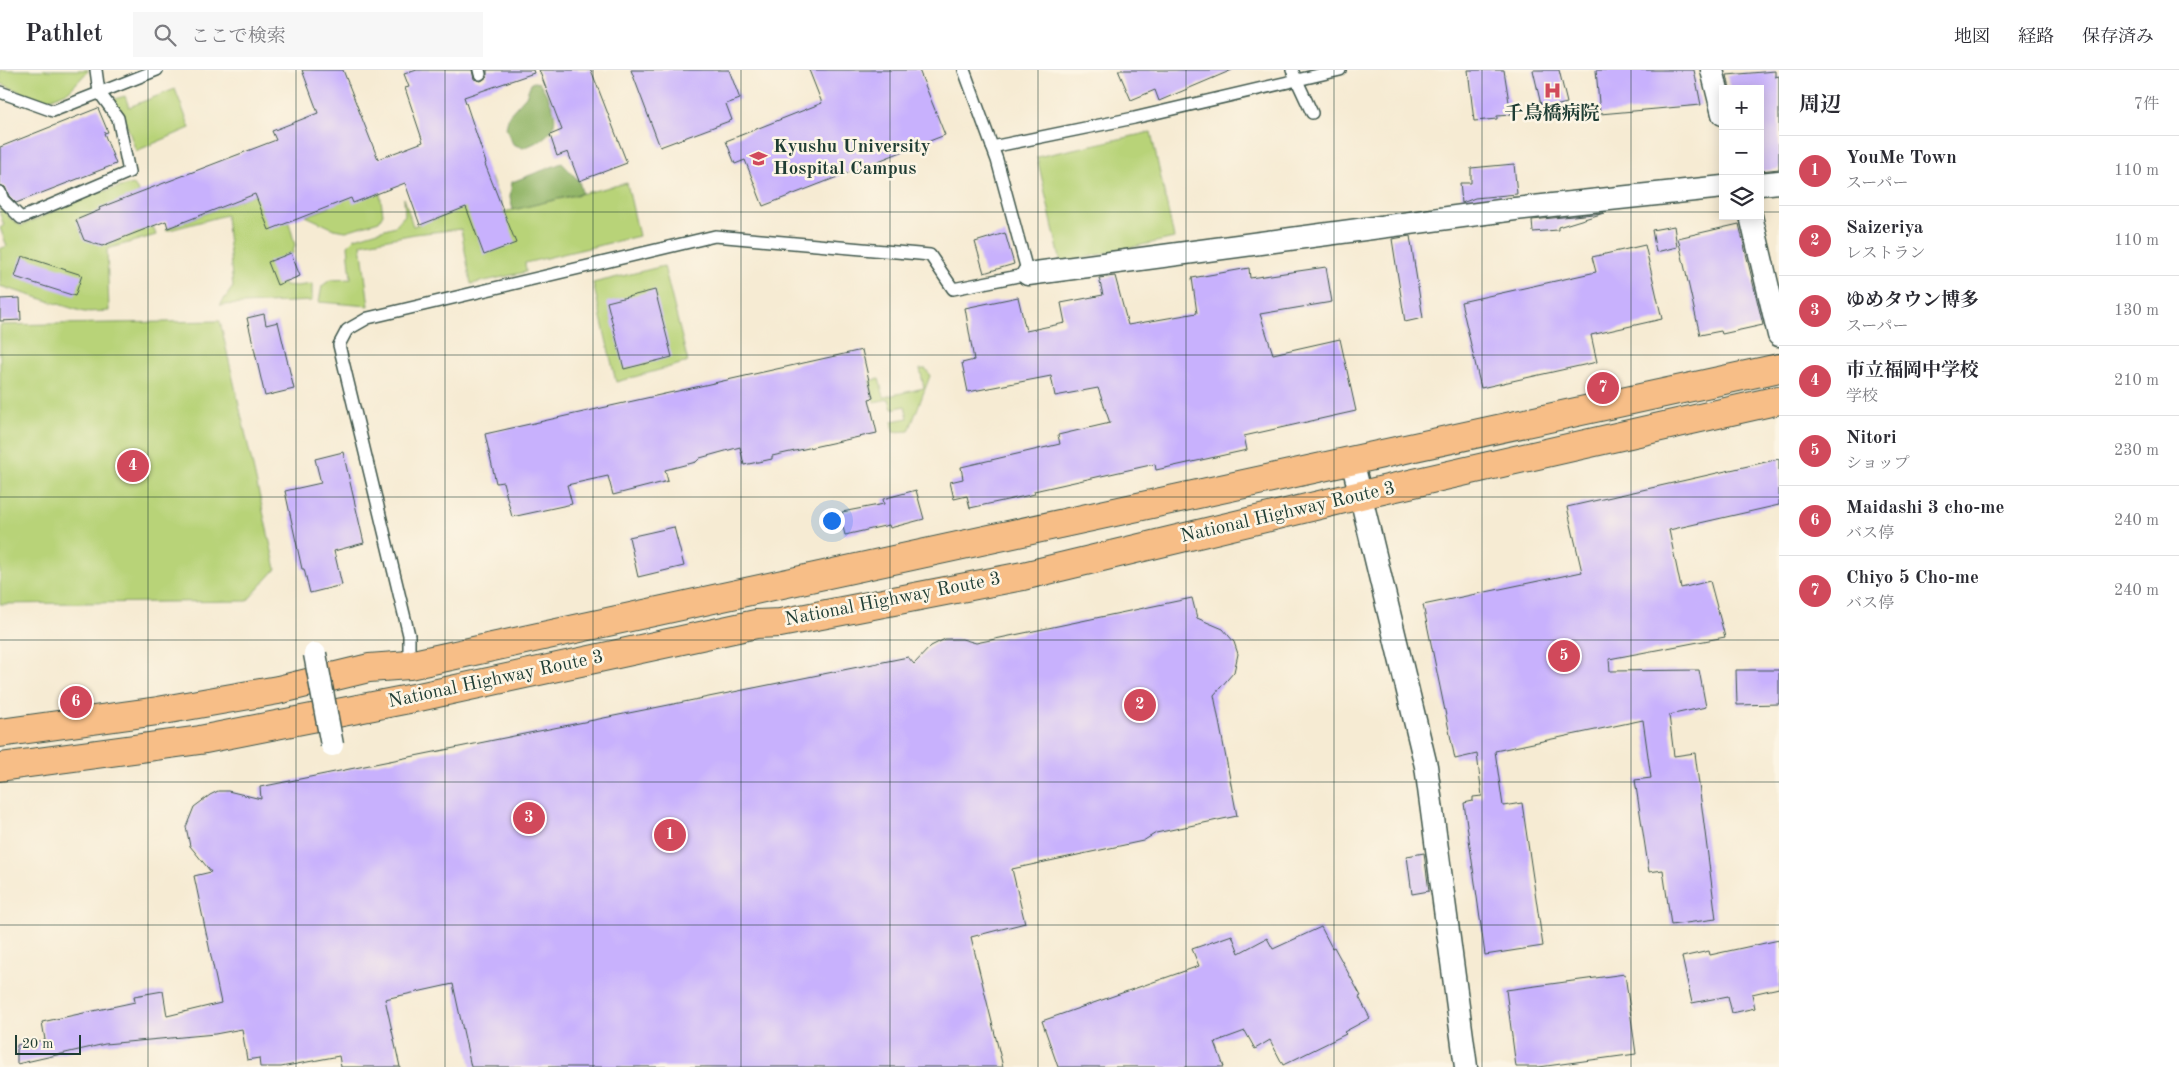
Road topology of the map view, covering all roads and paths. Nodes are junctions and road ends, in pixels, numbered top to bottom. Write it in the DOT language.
graph roads {
  1 [pos="96,70"];
  2 [pos="157,70"];
  3 [pos="964,70"];
  4 [pos="1340,70"];
  5 [pos="1712,70"];
  6 [pos="1294,74"];
  7 [pos="0,92"];
  8 [pos="98,92"];
  9 [pos="1719,98"];
  10 [pos="1312,113"];
  11 [pos="992,147"];
  12 [pos="1779,182"];
  13 [pos="1764,184"];
  14 [pos="1719,186"];
  15 [pos="0,192"];
  16 [pos="1752,220"];
  17 [pos="1028,274"];
  18 [pos="1779,335"];
  19 [pos="1779,368"];
  20 [pos="1779,400"];
  21 [pos="1352,460"];
  22 [pos="1361,495"];
  23 [pos="315,654"];
  24 [pos="409,665"];
  25 [pos="0,733"];
  26 [pos="332,745"];
  27 [pos="0,767"];
  28 [pos="1466,1067"];
  1 -- 8 [label="lane"];
  2 -- 8 [label="lane"];
  3 -- 11 [label="lane"];
  4 -- 6 [label="lane"];
  5 -- 9 [label="street"];
  6 -- 10 [label="lane"];
  6 -- 11 [label="lane"];
  7 -- 8 [label="lane"];
  8 -- 15 [label="lane"];
  11 -- 17 [label="lane"];
  12 -- 13 [label="street"];
  14 -- 17 [label="street"];
  16 -- 18 [label="street"];
  17 -- 24 [label="lane"];
  19 -- 21 [label="highway, National Highway Route 3"];
  20 -- 22 [label="highway, National Highway Route 3"];
  21 -- 22 [label="street"];
  21 -- 24 [label="highway, National Highway Route 3"];
  22 -- 27 [label="highway, National Highway Route 3"];
  22 -- 28 [label="street"];
  23 -- 26 [label="street, bridge"];
  24 -- 25 [label="highway, National Highway Route 3"];
}
